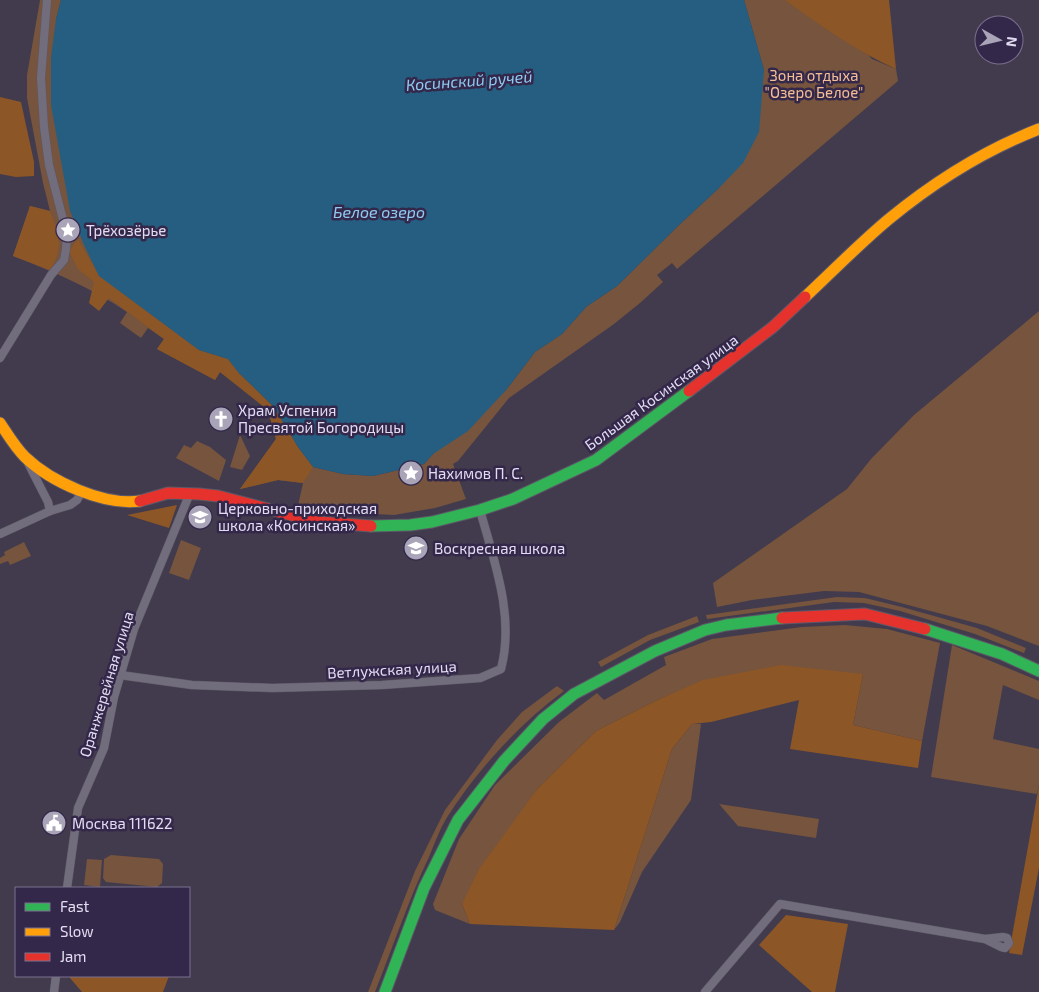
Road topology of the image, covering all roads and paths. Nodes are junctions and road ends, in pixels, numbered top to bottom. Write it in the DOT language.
graph roads {
  1 [pos="47,0"];
  2 [pos="1039,130"];
  3 [pos="0,358"];
  4 [pos="0,423"];
  5 [pos="27,459"];
  6 [pos="56,479"];
  7 [pos="42,491"];
  8 [pos="82,491"];
  9 [pos="190,493"];
  10 [pos="480,510"];
  11 [pos="50,511"];
  12 [pos="0,534"];
  13 [pos="1039,671"];
  14 [pos="120,675"];
  15 [pos="67,887"];
  16 [pos="985,939"];
  17 [pos="56,977"];
  18 [pos="54,992"];
  19 [pos="384,992"];
  20 [pos="705,992"];
  1 -- 3 [label="street"];
  2 -- 10 [label="street, Большая Косинская улица"];
  4 -- 5 [label="street, Большая Косинская улица"];
  5 -- 6 [label="street, Большая Косинская улица"];
  5 -- 7 [label="street"];
  6 -- 7 [label="street"];
  6 -- 8 [label="street, Большая Косинская улица"];
  7 -- 11 [label="street"];
  8 -- 9 [label="street, Большая Косинская улица"];
  8 -- 11 [label="street"];
  9 -- 10 [label="street, Большая Косинская улица"];
  9 -- 14 [label="street, Оранжерейная улица"];
  10 -- 14 [label="street, Ветлужская улица"];
  11 -- 12 [label="street"];
  13 -- 19 [label="street"];
  14 -- 15 [label="street, Оранжерейная улица"];
  16 -- 20 [label="street"];
  17 -- 18 [label="street"];
}
